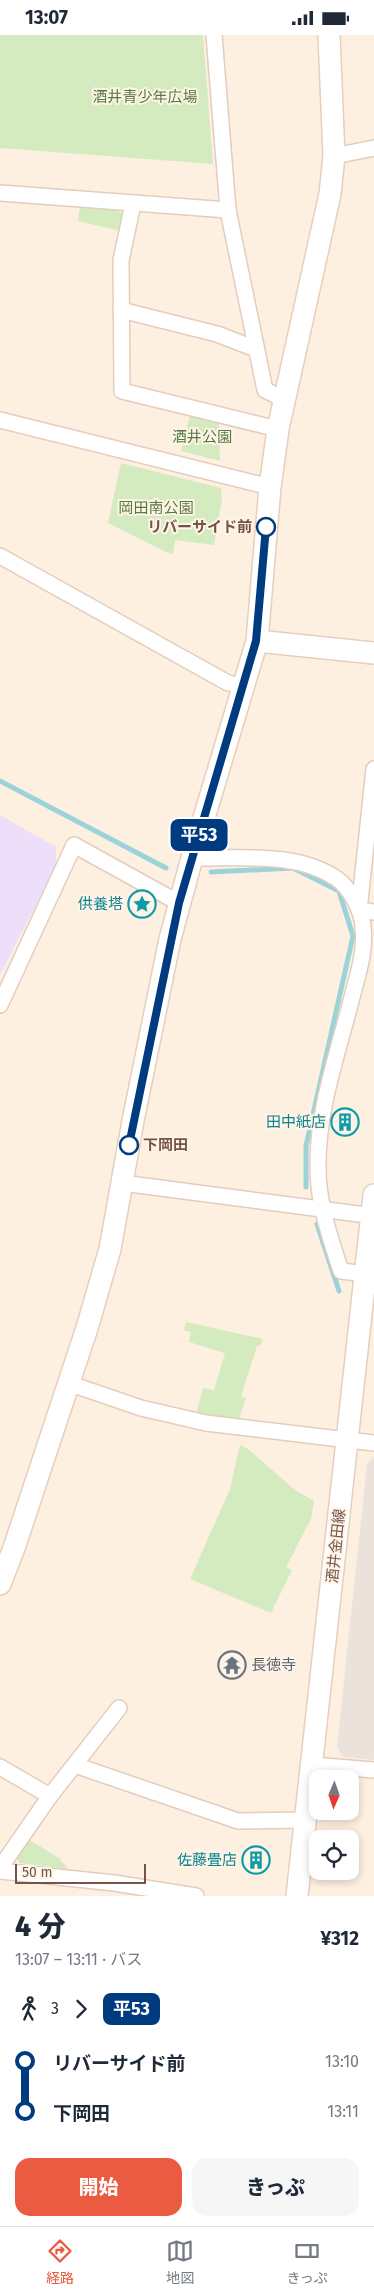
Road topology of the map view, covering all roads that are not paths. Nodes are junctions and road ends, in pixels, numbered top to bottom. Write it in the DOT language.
graph roads {
  1 [pos="214,35"];
  2 [pos="329,35"];
  3 [pos="374,148"];
  4 [pos="334,156"];
  5 [pos="0,193"];
  6 [pos="133,204"];
  7 [pos="228,210"];
  8 [pos="120,310"];
  9 [pos="256,349"];
  10 [pos="284,399"];
  11 [pos="0,420"];
  12 [pos="278,429"];
  13 [pos="270,487"];
  14 [pos="0,556"];
  15 [pos="256,641"];
  16 [pos="374,653"];
  17 [pos="244,686"];
  18 [pos="374,769"];
  19 [pos="191,862"];
  20 [pos="182,895"];
  21 [pos="359,910"];
  22 [pos="374,912"];
  23 [pos="0,1005"];
  24 [pos="122,1183"];
  25 [pos="321,1209"];
  26 [pos="373,1209"];
  27 [pos="366,1274"];
  28 [pos="68,1383"];
  29 [pos="348,1441"];
  30 [pos="374,1443"];
  31 [pos="0,1584"];
  32 [pos="120,1708"];
  33 [pos="75,1765"];
  34 [pos="312,1765"];
  35 [pos="0,1767"];
  36 [pos="374,1770"];
  37 [pos="50,1796"];
  38 [pos="305,1820"];
  39 [pos="0,1869"];
  40 [pos="196,1896"];
  41 [pos="297,1896"];
  1 -- 7 [label="street"];
  2 -- 4 [label="street"];
  3 -- 4 [label="street"];
  4 -- 10 [label="street"];
  5 -- 6 [label="street"];
  6 -- 7 [label="street"];
  6 -- 8 [label="street"];
  7 -- 9 [label="street"];
  8 -- 9 [label="street"];
  8 -- 12 [label="street"];
  9 -- 10 [label="street"];
  10 -- 12 [label="street"];
  11 -- 13 [label="street"];
  12 -- 13 [label="street"];
  13 -- 15 [label="street"];
  14 -- 17 [label="street"];
  15 -- 16 [label="street"];
  15 -- 17 [label="street"];
  17 -- 19 [label="street"];
  18 -- 21 [label="street"];
  19 -- 20 [label="street"];
  19 -- 21 [label="street"];
  20 -- 23 [label="street"];
  20 -- 24 [label="street"];
  21 -- 22 [label="street"];
  21 -- 25 [label="street"];
  24 -- 25 [label="street"];
  24 -- 28 [label="street"];
  25 -- 26 [label="street"];
  25 -- 27 [label="street"];
  26 -- 27 [label="street, 酒井金田線"];
  27 -- 29 [label="street, 酒井金田線"];
  28 -- 29 [label="street"];
  28 -- 31 [label="street"];
  29 -- 30 [label="street"];
  29 -- 34 [label="street, 酒井金田線"];
  32 -- 33 [label="street"];
  33 -- 37 [label="street"];
  33 -- 38 [label="street"];
  34 -- 36 [label="street"];
  34 -- 38 [label="street, 酒井金田線"];
  35 -- 37 [label="street"];
  37 -- 39 [label="street"];
  38 -- 41 [label="street, 酒井金田線"];
  39 -- 40 [label="street"];
}
